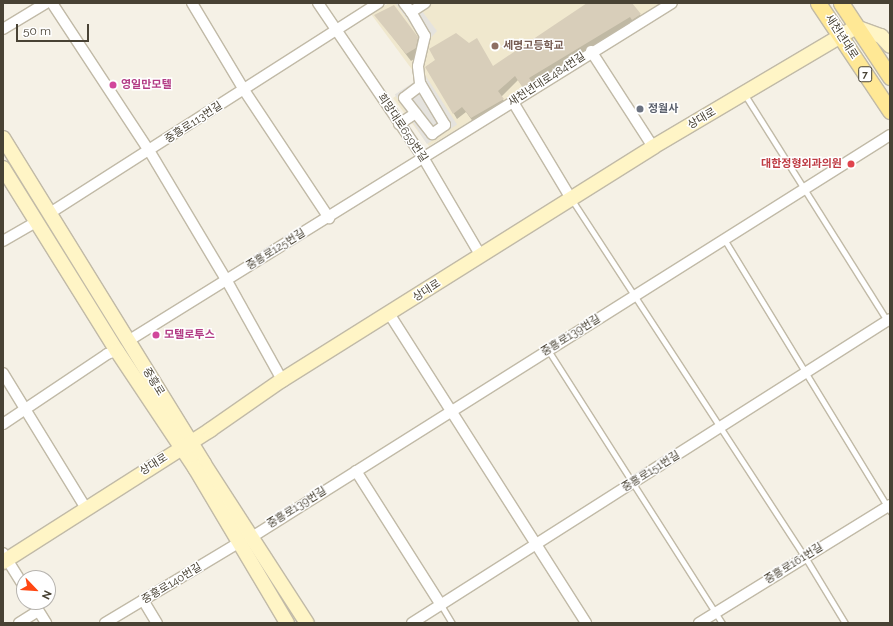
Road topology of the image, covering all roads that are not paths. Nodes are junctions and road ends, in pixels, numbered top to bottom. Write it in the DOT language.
graph roads {
  1 [pos="46,3"];
  2 [pos="52,3"];
  3 [pos="192,3"];
  4 [pos="318,3"];
  5 [pos="379,3"];
  6 [pos="404,3"];
  7 [pos="425,3"];
  8 [pos="672,3"];
  9 [pos="818,3"];
  10 [pos="841,3"];
  11 [pos="411,12"];
  12 [pos="856,27"];
  13 [pos="3,29"];
  14 [pos="335,30"];
  15 [pos="840,37"];
  16 [pos="890,46"];
  17 [pos="591,51"];
  18 [pos="890,77"];
  19 [pos="421,85"];
  20 [pos="244,90"];
  21 [pos="745,95"];
  22 [pos="513,102"];
  23 [pos="890,111"];
  24 [pos="416,113"];
  25 [pos="399,124"];
  26 [pos="890,135"];
  27 [pos="3,138"];
  28 [pos="653,148"];
  29 [pos="150,152"];
  30 [pos="424,159"];
  31 [pos="3,168"];
  32 [pos="805,189"];
  33 [pos="572,200"];
  34 [pos="50,213"];
  35 [pos="329,218"];
  36 [pos="36,222"];
  37 [pos="724,239"];
  38 [pos="3,241"];
  39 [pos="481,256"];
  40 [pos="226,281"];
  41 [pos="636,294"];
  42 [pos="390,314"];
  43 [pos="889,321"];
  44 [pos="128,341"];
  45 [pos="548,350"];
  46 [pos="117,351"];
  47 [pos="3,373"];
  48 [pos="806,374"];
  49 [pos="282,380"];
  50 [pos="25,410"];
  51 [pos="451,412"];
  52 [pos="3,424"];
  53 [pos="721,427"];
  54 [pos="186,444"];
  55 [pos="356,471"];
  56 [pos="632,484"];
  57 [pos="85,507"];
  58 [pos="889,508"];
  59 [pos="252,537"];
  60 [pos="238,543"];
  61 [pos="536,545"];
  62 [pos="805,557"];
  63 [pos="4,558"];
  64 [pos="16,576"];
  65 [pos="143,600"];
  66 [pos="441,605"];
  67 [pos="38,611"];
  68 [pos="716,613"];
  69 [pos="19,623"];
  70 [pos="46,623"];
  71 [pos="105,623"];
  72 [pos="158,623"];
  73 [pos="287,623"];
  74 [pos="307,623"];
  75 [pos="412,623"];
  76 [pos="452,623"];
  77 [pos="586,623"];
  78 [pos="699,623"];
  79 [pos="722,623"];
  80 [pos="844,623"];
  1 -- 13 [label="street"];
  2 -- 29 [label="street"];
  3 -- 20 [label="street"];
  4 -- 14 [label="street, 희망대로659번길"];
  5 -- 14 [label="street, 중흥로113번길"];
  6 -- 11 [label="street"];
  7 -- 11 [label="street"];
  8 -- 17 [label="street, 새천년대로484번길"];
  9 -- 15 [label="main road, 새천년대로 / 7"];
  10 -- 12 [label="main road, 새천년대로 / 7"];
  11 -- 19 [label="street"];
  12 -- 15 [label="main road, 상대로"];
  12 -- 16 [label="main road"];
  12 -- 18 [label="main road, 새천년대로 / 7"];
  14 -- 20 [label="street, 중흥로113번길"];
  14 -- 25 [label="street, 희망대로659번길"];
  15 -- 21 [label="main road, 상대로"];
  15 -- 23 [label="main road, 새천년대로 / 7"];
  17 -- 22 [label="street, 새천년대로484번길"];
  17 -- 28 [label="street"];
  19 -- 24 [label="street"];
  19 -- 24 [label="street"];
  20 -- 29 [label="street, 중흥로113번길"];
  20 -- 35 [label="street"];
  21 -- 28 [label="main road, 상대로"];
  21 -- 32 [label="lane"];
  22 -- 30 [label="street, 새천년대로484번길"];
  22 -- 33 [label="street"];
  24 -- 25 [label="street"];
  25 -- 30 [label="street, 희망대로659번길"];
  26 -- 32 [label="street, 중흥로139번길"];
  27 -- 34 [label="main road, 중흥로"];
  28 -- 33 [label="main road, 상대로"];
  29 -- 34 [label="street, 중흥로113번길"];
  29 -- 40 [label="street"];
  30 -- 35 [label="street, 중흥로125번길"];
  30 -- 39 [label="street, 희망대로659번길"];
  31 -- 36 [label="main road, 중흥로"];
  32 -- 37 [label="street, 중흥로139번길"];
  32 -- 43 [label="lane"];
  33 -- 39 [label="main road, 상대로"];
  33 -- 41 [label="lane"];
  34 -- 44 [label="main road, 중흥로"];
  35 -- 40 [label="street, 중흥로125번길"];
  36 -- 38 [label="street"];
  36 -- 46 [label="main road, 중흥로"];
  37 -- 41 [label="street, 중흥로139번길"];
  37 -- 48 [label="lane"];
  39 -- 42 [label="main road, 상대로"];
  40 -- 44 [label="street, 중흥로125번길"];
  40 -- 49 [label="street"];
  41 -- 45 [label="street, 중흥로139번길"];
  41 -- 53 [label="lane"];
  42 -- 49 [label="main road, 상대로"];
  42 -- 51 [label="street"];
  43 -- 48 [label="street, 중흥로151번길"];
  44 -- 54 [label="main road, 중흥로"];
  45 -- 51 [label="street, 중흥로139번길"];
  45 -- 56 [label="lane"];
  46 -- 50 [label="street"];
  46 -- 54 [label="main road, 중흥로"];
  47 -- 50 [label="street"];
  48 -- 53 [label="street, 중흥로151번길"];
  48 -- 58 [label="lane"];
  49 -- 54 [label="main road, 상대로"];
  50 -- 52 [label="street"];
  50 -- 57 [label="street"];
  51 -- 55 [label="street, 중흥로139번길"];
  51 -- 61 [label="street"];
  53 -- 56 [label="street, 중흥로151번길"];
  53 -- 62 [label="lane"];
  54 -- 57 [label="main road, 상대로"];
  54 -- 59 [label="main road, 중흥로"];
  54 -- 60 [label="main road, 중흥로"];
  55 -- 59 [label="street, 중흥로139번길"];
  55 -- 66 [label="street"];
  56 -- 61 [label="street, 중흥로151번길"];
  56 -- 68 [label="lane"];
  57 -- 63 [label="main road, 상대로"];
  58 -- 62 [label="street, 중흥로161번길"];
  59 -- 74 [label="main road, 중흥로"];
  60 -- 65 [label="street, 중흥로140번길"];
  60 -- 73 [label="main road, 중흥로"];
  61 -- 66 [label="street, 중흥로151번길"];
  61 -- 77 [label="street"];
  62 -- 68 [label="street, 중흥로161번길"];
  62 -- 80 [label="lane"];
  63 -- 64 [label="street"];
  65 -- 71 [label="street, 중흥로140번길"];
  65 -- 72 [label="street"];
  66 -- 75 [label="street, 중흥로151번길"];
  66 -- 76 [label="lane"];
  67 -- 69 [label="street"];
  67 -- 70 [label="street"];
  68 -- 78 [label="street, 중흥로161번길"];
  68 -- 79 [label="lane"];
}
